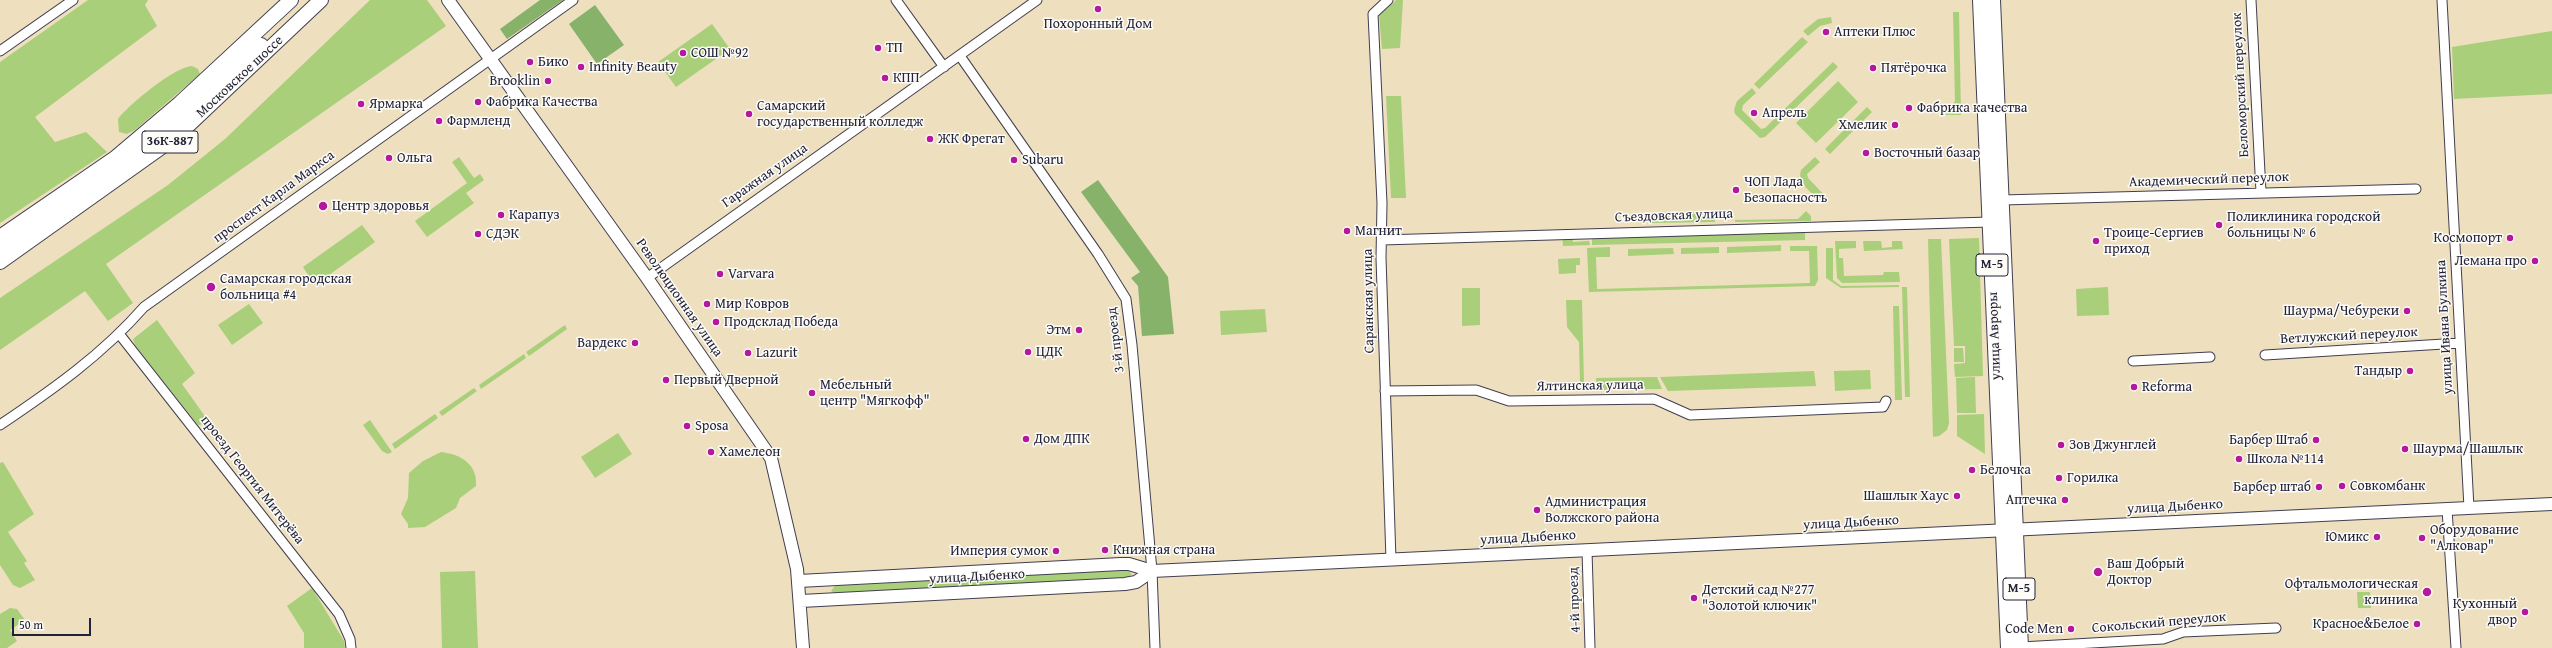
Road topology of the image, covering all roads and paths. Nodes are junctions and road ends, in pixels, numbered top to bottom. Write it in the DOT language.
graph roads {
  1 [pos="73,0"];
  2 [pos="291,0"];
  3 [pos="308,0"];
  4 [pos="322,0"];
  5 [pos="448,0"];
  6 [pos="573,0"];
  7 [pos="896,0"];
  8 [pos="1037,0"];
  9 [pos="1388,0"];
  10 [pos="1980,0"];
  11 [pos="1993,0"];
  12 [pos="2251,0"];
  13 [pos="2442,0"];
  14 [pos="0,51"];
  15 [pos="960,56"];
  16 [pos="490,59"];
  17 [pos="944,67"];
  18 [pos="2416,189"];
  19 [pos="2260,192"];
  20 [pos="2002,200"];
  21 [pos="1990,222"];
  22 [pos="0,237"];
  23 [pos="1382,240"];
  24 [pos="0,249"];
  25 [pos="0,262"];
  26 [pos="647,278"];
  27 [pos="120,335"];
  28 [pos="2460,343"];
  29 [pos="2265,355"];
  30 [pos="2210,357"];
  31 [pos="2133,361"];
  32 [pos="1385,391"];
  33 [pos="1886,401"];
  34 [pos="0,425"];
  35 [pos="2552,504"];
  36 [pos="2469,508"];
  37 [pos="2447,509"];
  38 [pos="2010,530"];
  39 [pos="1587,551"];
  40 [pos="1391,560"];
  41 [pos="1152,571"];
  42 [pos="799,581"];
  43 [pos="801,602"];
  44 [pos="2276,628"];
  45 [pos="351,648"];
  46 [pos="803,648"];
  47 [pos="1155,648"];
  48 [pos="1590,648"];
  49 [pos="2008,648"];
  50 [pos="2021,648"];
  51 [pos="2456,648"];
  1 -- 14 [label="street"];
  2 -- 22 [label="main road, Московское шоссе / 36К-887"];
  3 -- 24 [label="main road, Московское шоссе / 36К-887"];
  4 -- 25 [label="main road, Московское шоссе / 36К-887"];
  5 -- 16 [label="main road, Революционная улица"];
  6 -- 16 [label="street, проспект Карла Маркса"];
  7 -- 17 [label="street"];
  8 -- 15 [label="street, Гаражная улица"];
  9 -- 23 [label="street, Саранская улица"];
  10 -- 21 [label="main road, улица Авроры / М-5"];
  11 -- 20 [label="main road, улица Авроры / М-5"];
  12 -- 19 [label="street, Беломорский переулок"];
  13 -- 28 [label="street, улица Ивана Булкина"];
  15 -- 17 [label="street, Гаражная улица"];
  15 -- 41 [label="street, 3-й проезд"];
  16 -- 26 [label="main road, Революционная улица"];
  16 -- 27 [label="street, проспект Карла Маркса"];
  17 -- 26 [label="street, Гаражная улица"];
  18 -- 19 [label="street, Академический переулок"];
  19 -- 20 [label="street, Академический переулок"];
  20 -- 38 [label="main road, улица Авроры / М-5"];
  21 -- 23 [label="street, Съездовская улица"];
  21 -- 38 [label="main road, улица Авроры / М-5"];
  23 -- 32 [label="street, Саранская улица"];
  26 -- 42 [label="main road, Революционная улица"];
  27 -- 34 [label="street, проспект Карла Маркса"];
  27 -- 45 [label="street, проезд Георгия Митерёва"];
  28 -- 29 [label="street, Ветлужский переулок"];
  28 -- 36 [label="street, улица Ивана Булкина"];
  30 -- 31 [label="street"];
  32 -- 33 [label="street, Ялтинская улица"];
  32 -- 40 [label="street, Саранская улица"];
  35 -- 36 [label="main road, улица Дыбенко"];
  36 -- 37 [label="main road, улица Дыбенко"];
  37 -- 38 [label="main road, улица Дыбенко"];
  37 -- 51 [label="street"];
  38 -- 39 [label="main road, улица Дыбенко"];
  38 -- 49 [label="main road, улица Авроры / М-5"];
  38 -- 50 [label="main road, улица Авроры / М-5"];
  39 -- 40 [label="main road, улица Дыбенко"];
  39 -- 48 [label="street, 4-й проезд"];
  40 -- 41 [label="main road, улица Дыбенко"];
  41 -- 42 [label="main road, улица Дыбенко"];
  41 -- 43 [label="main road, улица Дыбенко"];
  41 -- 47 [label="street, 3-й проезд"];
  42 -- 43 [label="main road, Революционная улица"];
  43 -- 46 [label="main road, Революционная улица"];
  44 -- 50 [label="street, Сокольский переулок"];
}
